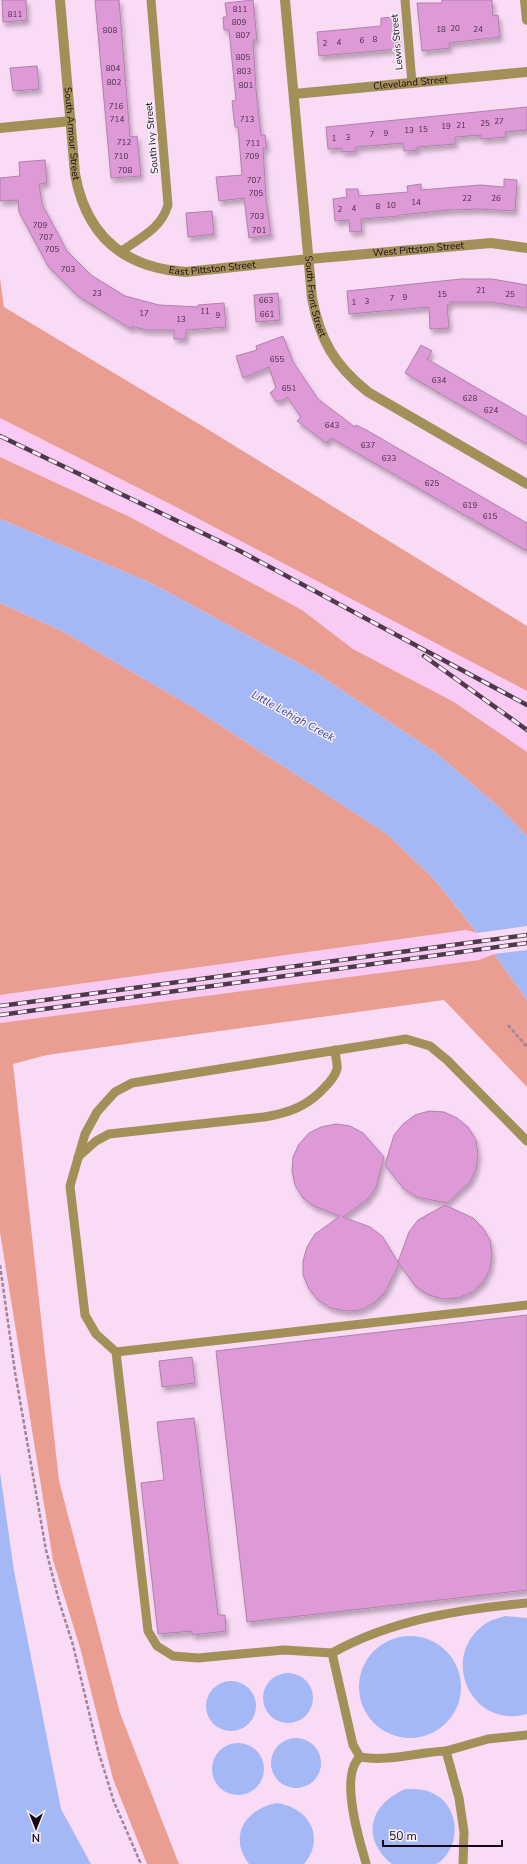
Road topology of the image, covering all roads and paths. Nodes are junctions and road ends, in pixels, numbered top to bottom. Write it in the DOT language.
graph roads {
  1 [pos="60,0"];
  2 [pos="151,0"];
  3 [pos="286,0"];
  4 [pos="405,0"];
  5 [pos="525,0"];
  6 [pos="527,20"];
  7 [pos="527,72"];
  8 [pos="412,83"];
  9 [pos="294,94"];
  10 [pos="71,121"];
  11 [pos="0,128"];
  12 [pos="527,248"];
  13 [pos="120,252"];
  14 [pos="309,259"];
  15 [pos="527,484"];
  16 [pos="508,1025"];
  17 [pos="527,1047"];
  18 [pos="335,1050"];
  19 [pos="527,1141"];
  20 [pos="78,1158"];
  21 [pos="0,1265"];
  22 [pos="527,1304"];
  23 [pos="116,1352"];
  24 [pos="527,1603"];
  25 [pos="332,1653"];
  26 [pos="527,1735"];
  27 [pos="446,1751"];
  28 [pos="360,1757"];
  29 [pos="366,1863"];
  30 [pos="141,1864"];
  31 [pos="462,1864"];
  1 -- 10 [label="street, South Armour Street"];
  2 -- 13 [label="lane, South Ivy Street"];
  3 -- 9 [label="street, South Front Street"];
  4 -- 8 [label="lane, Lewis Street"];
  5 -- 6 [label="street"];
  7 -- 8 [label="street, Cleveland Street"];
  8 -- 9 [label="street, Cleveland Street"];
  9 -- 14 [label="street, South Front Street"];
  10 -- 11 [label="street"];
  10 -- 13 [label="street, South Armour Street"];
  12 -- 14 [label="street, West Pittston Street"];
  13 -- 14 [label="street, East Pittston Street"];
  14 -- 15 [label="street, South Front Street"];
  16 -- 17 [label="path"];
  18 -- 19 [label="lane"];
  18 -- 20 [label="lane"];
  18 -- 20 [label="lane"];
  20 -- 23 [label="lane"];
  21 -- 30 [label="path"];
  22 -- 23 [label="lane"];
  23 -- 25 [label="lane"];
  24 -- 25 [label="lane"];
  25 -- 28 [label="lane"];
  26 -- 27 [label="lane"];
  27 -- 28 [label="lane"];
  27 -- 31 [label="lane"];
  28 -- 29 [label="lane"];
}
